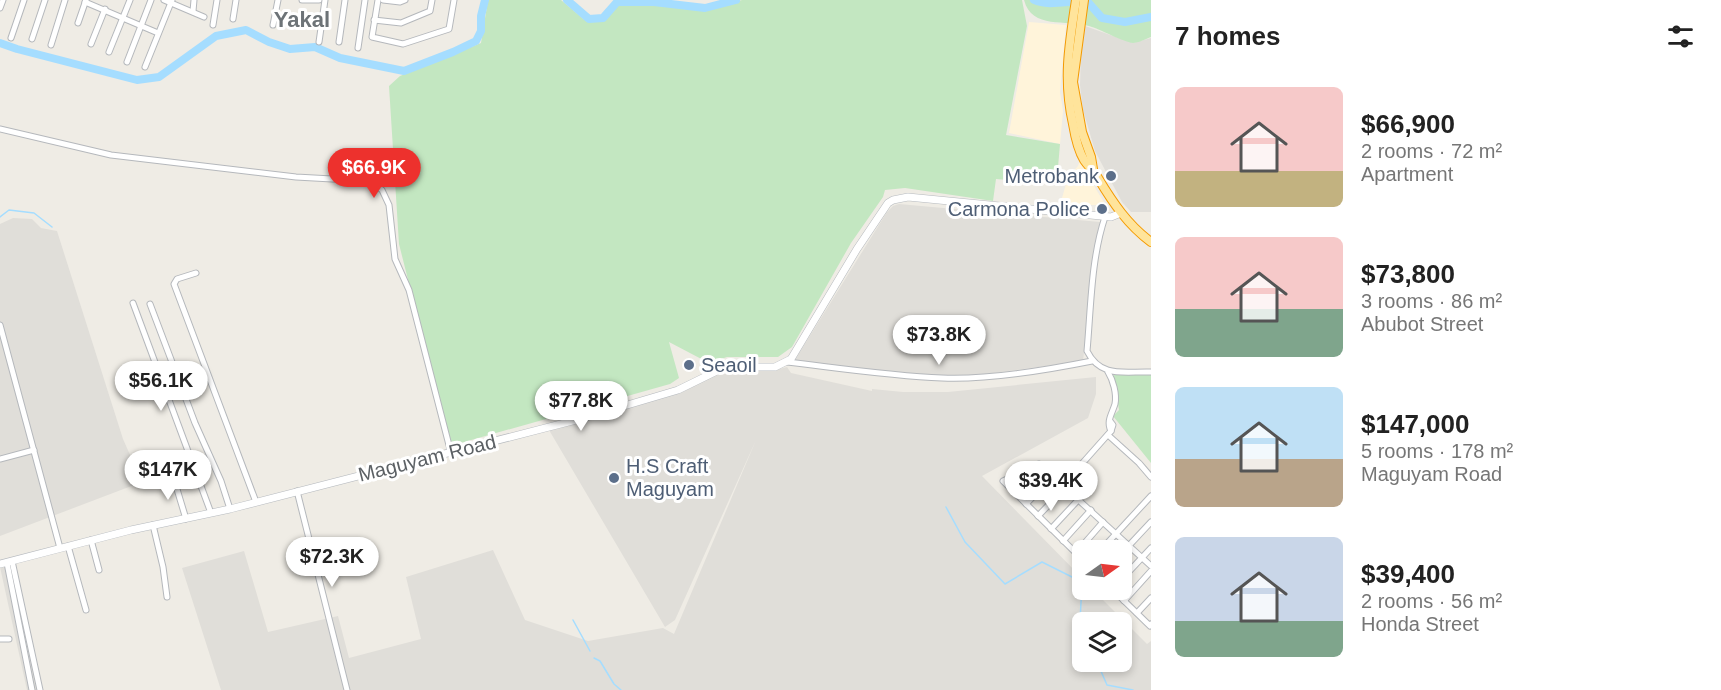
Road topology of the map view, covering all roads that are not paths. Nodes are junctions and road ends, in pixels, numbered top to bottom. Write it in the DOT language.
graph roads {
  1 [pos="3,0"];
  2 [pos="24,0"];
  3 [pos="45,0"];
  4 [pos="65,0"];
  5 [pos="130,0"];
  6 [pos="151,0"];
  7 [pos="194,0"];
  8 [pos="217,0"];
  9 [pos="236,0"];
  10 [pos="278,0"];
  11 [pos="303,0"];
  12 [pos="319,0"];
  13 [pos="325,0"];
  14 [pos="345,0"];
  15 [pos="365,0"];
  16 [pos="378,0"];
  17 [pos="383,0"];
  18 [pos="405,0"];
  19 [pos="432,0"];
  20 [pos="454,0"];
  21 [pos="1076,0"];
  22 [pos="1084,0"];
  23 [pos="85,1"];
  24 [pos="169,1"];
  25 [pos="0,8"];
  26 [pos="105,9"];
  27 [pos="193,11"];
  28 [pos="122,17"];
  29 [pos="204,17"];
  30 [pos="232,18"];
  31 [pos="375,20"];
  32 [pos="78,23"];
  33 [pos="1076,23"];
  34 [pos="213,25"];
  35 [pos="273,25"];
  36 [pos="141,26"];
  37 [pos="158,33"];
  38 [pos="11,38"];
  39 [pos="32,39"];
  40 [pos="319,42"];
  41 [pos="339,42"];
  42 [pos="91,44"];
  43 [pos="51,45"];
  44 [pos="358,48"];
  45 [pos="109,52"];
  46 [pos="127,62"];
  47 [pos="145,67"];
  48 [pos="0,129"];
  49 [pos="1121,213"];
  50 [pos="1105,217"];
  51 [pos="1151,242"];
  52 [pos="196,273"];
  53 [pos="133,303"];
  54 [pos="150,304"];
  55 [pos="0,325"];
  56 [pos="1092,361"];
  57 [pos="787,362"];
  58 [pos="1108,372"];
  59 [pos="1151,372"];
  60 [pos="1110,433"];
  61 [pos="34,450"];
  62 [pos="451,453"];
  63 [pos="0,459"];
  64 [pos="1020,473"];
  65 [pos="173,476"];
  66 [pos="1053,476"];
  67 [pos="1151,477"];
  68 [pos="1065,486"];
  69 [pos="297,491"];
  70 [pos="1038,492"];
  71 [pos="1151,496"];
  72 [pos="1079,499"];
  73 [pos="256,502"];
  74 [pos="1026,504"];
  75 [pos="230,509"];
  76 [pos="1091,510"];
  77 [pos="211,513"];
  78 [pos="1038,516"];
  79 [pos="186,519"];
  80 [pos="1103,522"];
  81 [pos="1151,522"];
  82 [pos="153,525"];
  83 [pos="1051,529"];
  84 [pos="1116,534"];
  85 [pos="91,540"];
  86 [pos="1087,540"];
  87 [pos="1110,540"];
  88 [pos="1122,540"];
  89 [pos="1063,541"];
  90 [pos="1132,543"];
  91 [pos="64,547"];
  92 [pos="1151,548"];
  93 [pos="1072,549"];
  94 [pos="1132,549"];
  95 [pos="1142,557"];
  96 [pos="6,563"];
  97 [pos="1151,566"];
  98 [pos="1132,568"];
  99 [pos="99,570"];
  100 [pos="1151,571"];
  101 [pos="167,597"];
  102 [pos="1151,598"];
  103 [pos="1124,601"];
  104 [pos="86,610"];
  105 [pos="1137,613"];
  106 [pos="1150,625"];
  107 [pos="0,639"];
  108 [pos="9,639"];
  109 [pos="34,679"];
  110 [pos="32,690"];
  111 [pos="40,690"];
  112 [pos="347,690"];
  1 -- 25 [label="street"];
  2 -- 38 [label="street"];
  3 -- 39 [label="street"];
  4 -- 43 [label="street"];
  5 -- 28 [label="street"];
  6 -- 36 [label="street"];
  7 -- 27 [label="street"];
  8 -- 34 [label="street"];
  9 -- 30 [label="street"];
  10 -- 35 [label="street"];
  11 -- 12 [label="street"];
  13 -- 40 [label="street"];
  14 -- 41 [label="street"];
  15 -- 44 [label="street"];
  16 -- 31 [label="street"];
  17 -- 18 [label="street"];
  19 -- 31 [label="street"];
  20 -- 31 [label="street"];
  21 -- 33 [label="highway"];
  22 -- 33 [label="highway"];
  23 -- 26 [label="street"];
  23 -- 32 [label="street"];
  24 -- 27 [label="street"];
  24 -- 37 [label="street"];
  26 -- 28 [label="street"];
  26 -- 42 [label="street"];
  27 -- 29 [label="street"];
  28 -- 36 [label="street"];
  28 -- 45 [label="street"];
  33 -- 49 [label="highway"];
  36 -- 37 [label="street"];
  36 -- 46 [label="street"];
  37 -- 47 [label="street"];
  48 -- 62 [label="street"];
  49 -- 50 [label="main road"];
  49 -- 51 [label="highway"];
  50 -- 56 [label="street"];
  50 -- 57 [label="main road"];
  52 -- 73 [label="street"];
  53 -- 77 [label="street"];
  54 -- 75 [label="street"];
  55 -- 61 [label="street"];
  56 -- 57 [label="street"];
  56 -- 58 [label="street"];
  57 -- 62 [label="main road, Maguyam Road"];
  58 -- 59 [label="street"];
  58 -- 60 [label="street"];
  60 -- 67 [label="street"];
  60 -- 68 [label="street"];
  61 -- 63 [label="street"];
  61 -- 91 [label="street"];
  62 -- 69 [label="main road, Maguyam Road"];
  64 -- 66 [label="street"];
  64 -- 70 [label="street"];
  64 -- 74 [label="street"];
  65 -- 79 [label="street"];
  66 -- 68 [label="street"];
  66 -- 70 [label="street"];
  68 -- 72 [label="street"];
  68 -- 78 [label="street"];
  69 -- 73 [label="main road, Maguyam Road"];
  69 -- 112 [label="street"];
  70 -- 74 [label="street"];
  71 -- 84 [label="street"];
  72 -- 76 [label="street"];
  72 -- 83 [label="street"];
  73 -- 75 [label="main road, Maguyam Road"];
  74 -- 78 [label="street"];
  75 -- 77 [label="main road, Maguyam Road"];
  76 -- 80 [label="street"];
  76 -- 89 [label="street"];
  77 -- 79 [label="main road, Maguyam Road"];
  78 -- 83 [label="street"];
  79 -- 82 [label="main road, Maguyam Road"];
  80 -- 84 [label="street"];
  80 -- 86 [label="street"];
  81 -- 90 [label="street"];
  82 -- 85 [label="main road, Maguyam Road"];
  82 -- 101 [label="street"];
  83 -- 89 [label="street"];
  84 -- 87 [label="street"];
  84 -- 88 [label="street"];
  85 -- 91 [label="main road, Maguyam Road"];
  85 -- 99 [label="street"];
  89 -- 93 [label="street"];
  91 -- 96 [label="main road, Maguyam Road"];
  91 -- 104 [label="street"];
  92 -- 95 [label="street"];
  94 -- 95 [label="street"];
  95 -- 97 [label="street"];
  95 -- 98 [label="street"];
  96 -- 109 [label="street"];
  100 -- 103 [label="street"];
  102 -- 105 [label="street"];
  103 -- 105 [label="street"];
  105 -- 106 [label="street"];
  107 -- 108 [label="street"];
  109 -- 110 [label="street"];
  109 -- 111 [label="street"];
}
